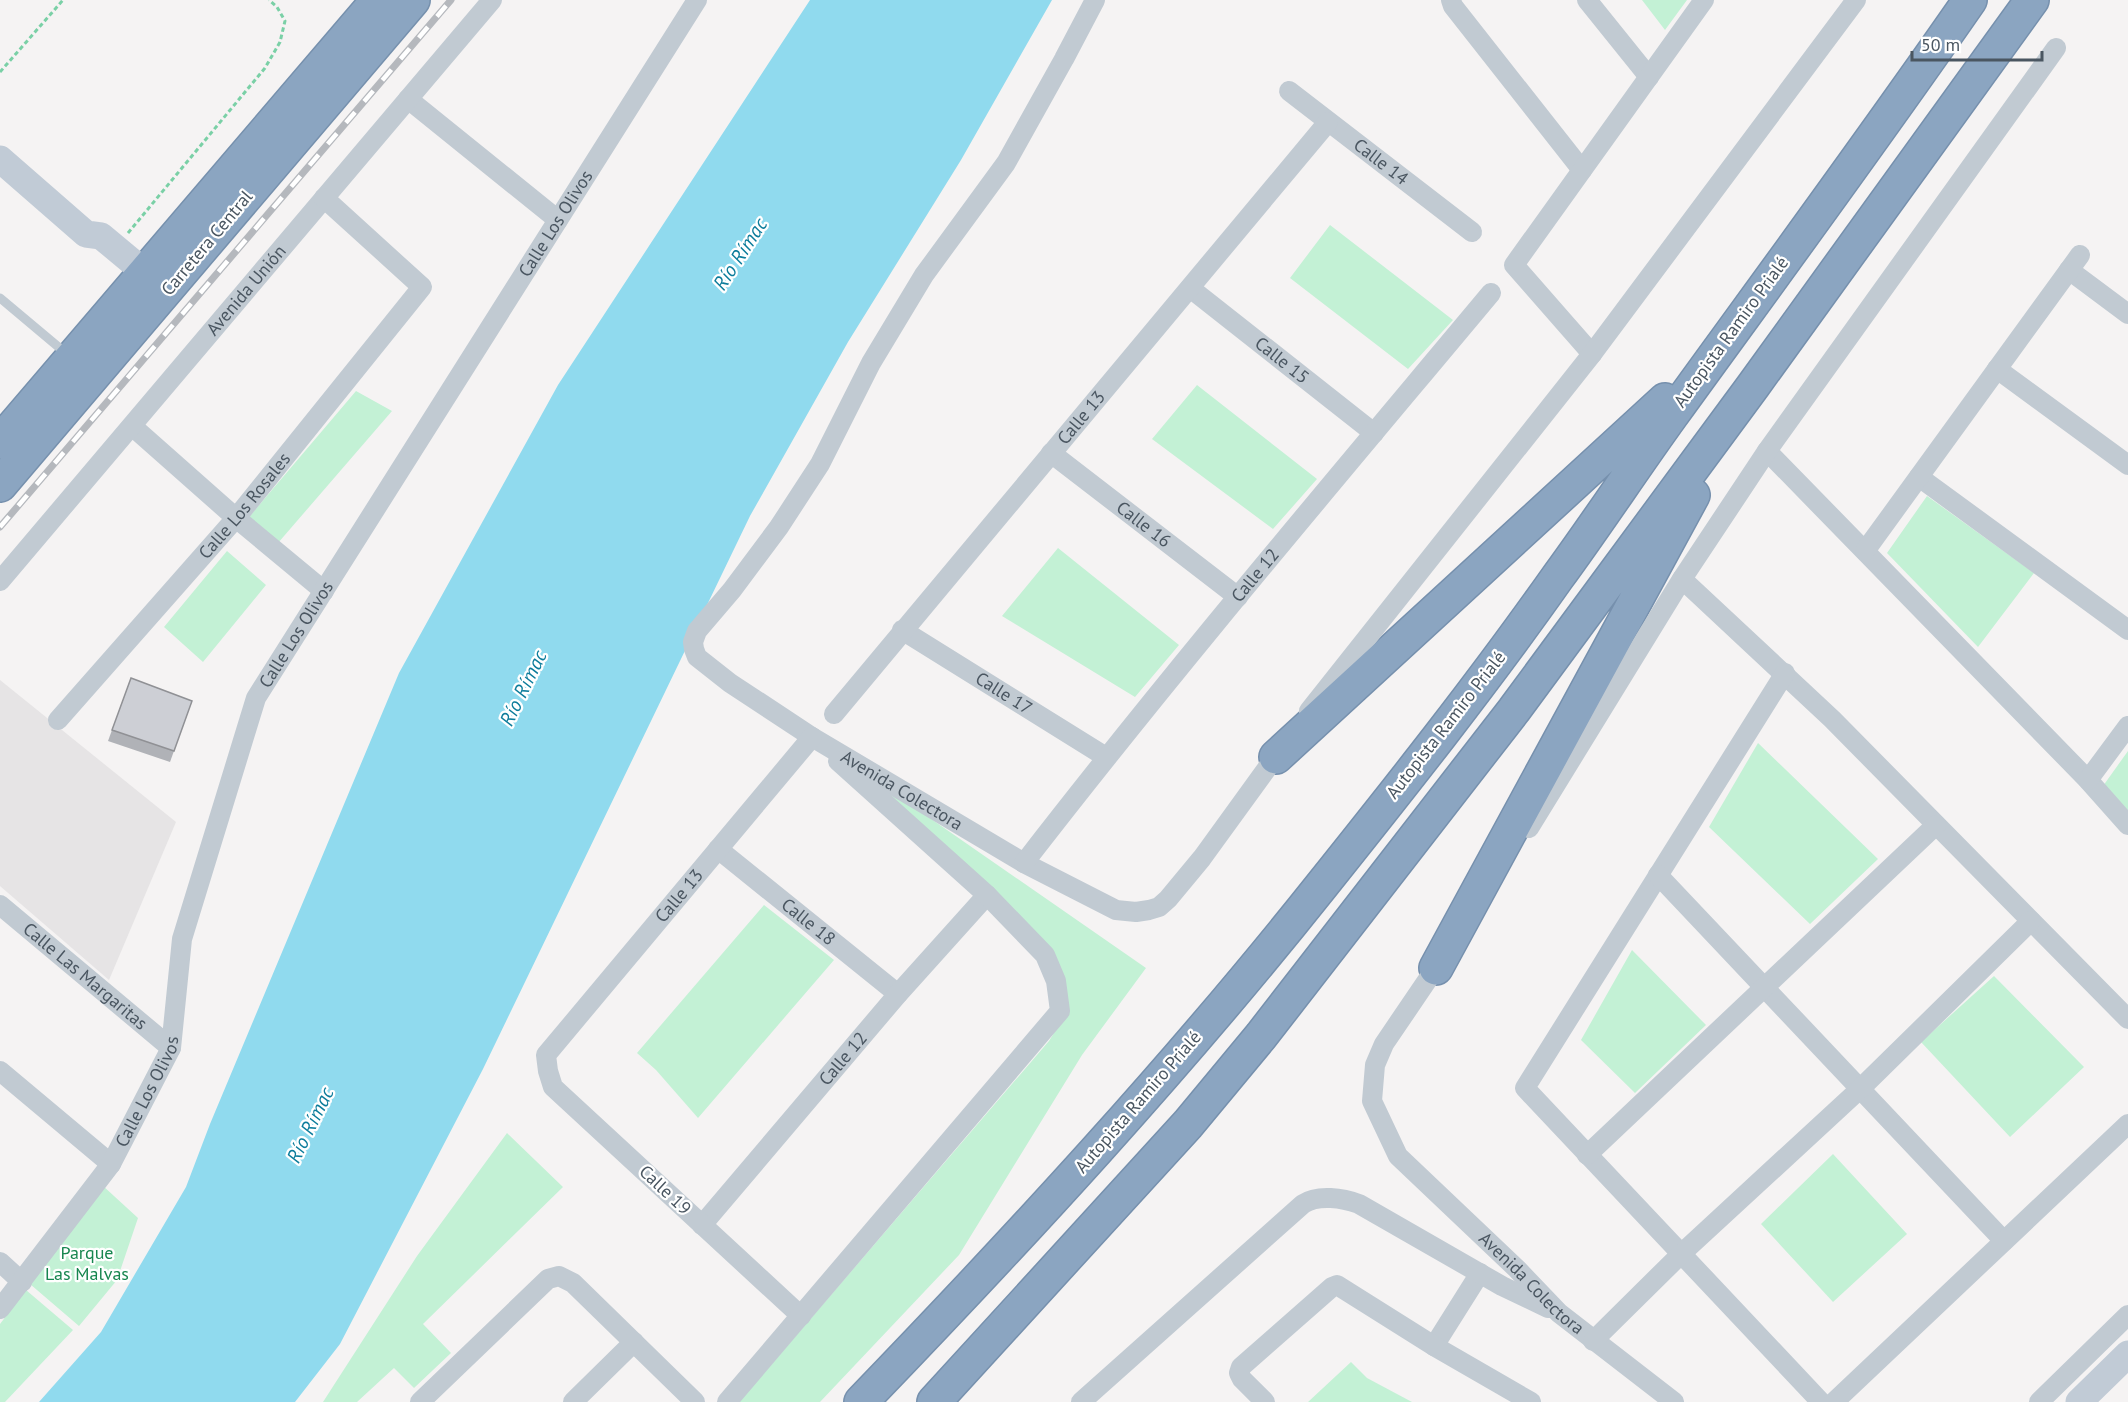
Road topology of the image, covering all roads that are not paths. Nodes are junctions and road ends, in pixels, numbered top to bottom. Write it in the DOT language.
graph roads {
  1 [pos="378,0"];
  2 [pos="414,0"];
  3 [pos="492,0"];
  4 [pos="697,0"];
  5 [pos="1095,0"];
  6 [pos="1451,0"];
  7 [pos="1587,0"];
  8 [pos="1704,0"];
  9 [pos="1856,0"];
  10 [pos="1970,0"];
  11 [pos="2032,0"];
  12 [pos="2056,48"];
  13 [pos="1649,77"];
  14 [pos="1289,91"];
  15 [pos="408,99"];
  16 [pos="1328,122"];
  17 [pos="0,159"];
  18 [pos="1582,170"];
  19 [pos="324,198"];
  20 [pos="558,220"];
  21 [pos="1472,232"];
  22 [pos="86,234"];
  23 [pos="151,288"];
  24 [pos="1190,288"];
  25 [pos="1491,293"];
  26 [pos="0,298"];
  27 [pos="2128,314"];
  28 [pos="1717,352"];
  29 [pos="1592,354"];
  30 [pos="72,358"];
  31 [pos="1998,369"];
  32 [pos="1753,386"];
  33 [pos="132,426"];
  34 [pos="1374,432"];
  35 [pos="0,442"];
  36 [pos="1767,451"];
  37 [pos="1051,453"];
  38 [pos="2128,465"];
  39 [pos="1919,477"];
  40 [pos="0,485"];
  41 [pos="236,518"];
  42 [pos="1865,550"];
  43 [pos="1683,579"];
  44 [pos="0,581"];
  45 [pos="324,591"];
  46 [pos="1238,597"];
  47 [pos="902,630"];
  48 [pos="2128,630"];
  49 [pos="1785,673"];
  50 [pos="834,714"];
  51 [pos="58,720"];
  52 [pos="2128,726"];
  53 [pos="812,737"];
  54 [pos="1106,757"];
  55 [pos="1276,757"];
  56 [pos="2088,780"];
  57 [pos="1936,825"];
  58 [pos="2128,825"];
  59 [pos="718,849"];
  60 [pos="1024,863"];
  61 [pos="1658,875"];
  62 [pos="987,895"];
  63 [pos="0,905"];
  64 [pos="2031,921"];
  65 [pos="1436,968"];
  66 [pos="1764,988"];
  67 [pos="898,994"];
  68 [pos="2128,1019"];
  69 [pos="171,1048"];
  70 [pos="546,1055"];
  71 [pos="0,1071"];
  72 [pos="1861,1088"];
  73 [pos="2128,1124"];
  74 [pos="1587,1155"];
  75 [pos="111,1164"];
  76 [pos="702,1226"];
  77 [pos="2004,1241"];
  78 [pos="1681,1254"];
  79 [pos="0,1262"];
  80 [pos="1480,1273"];
  81 [pos="22,1282"];
  82 [pos="0,1309"];
  83 [pos="1558,1314"];
  84 [pos="2128,1314"];
  85 [pos="801,1316"];
  86 [pos="1593,1341"];
  87 [pos="634,1342"];
  88 [pos="1434,1346"];
  89 [pos="2128,1354"];
  90 [pos="420,1402"];
  91 [pos="573,1402"];
  92 [pos="694,1402"];
  93 [pos="727,1402"];
  94 [pos="861,1402"];
  95 [pos="934,1402"];
  96 [pos="1081,1402"];
  97 [pos="1265,1402"];
  98 [pos="1531,1402"];
  99 [pos="1674,1402"];
  100 [pos="1821,1402"];
  101 [pos="1834,1402"];
  102 [pos="2039,1402"];
  103 [pos="2079,1402"];
  1 -- 23 [label="highway, Carretera Central"];
  2 -- 23 [label="highway, Carretera Central"];
  3 -- 15 [label="street, Avenida Unión"];
  4 -- 20 [label="street, Calle Los Olivos"];
  5 -- 53 [label="street, Avenida Colectora"];
  6 -- 18 [label="street"];
  7 -- 13 [label="street"];
  8 -- 13 [label="street"];
  9 -- 29 [label="street"];
  10 -- 28 [label="highway, Autopista Ramiro Prialé"];
  11 -- 32 [label="highway"];
  12 -- 36 [label="street"];
  13 -- 18 [label="street"];
  14 -- 16 [label="street, Calle 14"];
  15 -- 19 [label="street, Avenida Unión"];
  15 -- 20 [label="street"];
  16 -- 21 [label="street, Calle 14"];
  16 -- 24 [label="street, Calle 13"];
  17 -- 22 [label="street"];
  18 -- 29 [label="street"];
  19 -- 33 [label="street, Avenida Unión"];
  19 -- 41 [label="street, Calle Los Rosales"];
  20 -- 45 [label="street, Calle Los Olivos"];
  22 -- 23 [label="street"];
  22 -- 23 [label="street"];
  23 -- 30 [label="highway, Carretera Central"];
  23 -- 40 [label="highway, Carretera Central"];
  24 -- 34 [label="street, Calle 15"];
  24 -- 37 [label="street, Calle 13"];
  25 -- 34 [label="street, Calle 12"];
  26 -- 30 [label="lane"];
  27 -- 31 [label="street"];
  28 -- 55 [label="highway"];
  28 -- 94 [label="highway, Autopista Ramiro Prialé"];
  29 -- 55 [label="street"];
  30 -- 35 [label="highway, Carretera Central"];
  31 -- 38 [label="street"];
  31 -- 39 [label="street"];
  32 -- 65 [label="highway"];
  32 -- 95 [label="highway"];
  33 -- 41 [label="street"];
  33 -- 44 [label="street, Avenida Unión"];
  34 -- 46 [label="street, Calle 12"];
  36 -- 42 [label="street"];
  36 -- 43 [label="street"];
  37 -- 46 [label="street, Calle 16"];
  37 -- 47 [label="street, Calle 13"];
  39 -- 42 [label="street"];
  39 -- 48 [label="street"];
  41 -- 45 [label="street"];
  41 -- 51 [label="street, Calle Los Rosales"];
  42 -- 56 [label="street"];
  43 -- 49 [label="street"];
  43 -- 65 [label="street"];
  45 -- 69 [label="street, Calle Los Olivos"];
  46 -- 54 [label="street, Calle 12"];
  47 -- 50 [label="street, Calle 13"];
  47 -- 54 [label="street, Calle 17"];
  49 -- 57 [label="street"];
  49 -- 61 [label="street"];
  52 -- 56 [label="street"];
  53 -- 59 [label="street, Calle 13"];
  53 -- 60 [label="street, Avenida Colectora"];
  53 -- 62 [label="street"];
  54 -- 60 [label="street, Calle 12"];
  55 -- 60 [label="street, Avenida Colectora"];
  56 -- 58 [label="street"];
  57 -- 64 [label="street"];
  57 -- 66 [label="street"];
  59 -- 67 [label="street, Calle 18"];
  59 -- 70 [label="street, Calle 13"];
  61 -- 66 [label="street"];
  61 -- 74 [label="street"];
  62 -- 67 [label="street, Calle 12"];
  62 -- 85 [label="street"];
  63 -- 69 [label="street, Calle Las Margaritas"];
  64 -- 68 [label="street"];
  64 -- 72 [label="street"];
  65 -- 83 [label="street, Avenida Colectora"];
  66 -- 72 [label="street"];
  66 -- 74 [label="street"];
  67 -- 76 [label="street, Calle 12"];
  69 -- 75 [label="street, Calle Los Olivos"];
  70 -- 76 [label="street, Calle 19"];
  71 -- 75 [label="street"];
  72 -- 77 [label="street"];
  72 -- 78 [label="street"];
  73 -- 77 [label="street"];
  74 -- 78 [label="street"];
  75 -- 81 [label="street, Calle Los Olivos"];
  76 -- 85 [label="street, Calle 19"];
  77 -- 101 [label="street"];
  78 -- 86 [label="street"];
  78 -- 100 [label="street"];
  79 -- 81 [label="street"];
  80 -- 83 [label="street"];
  80 -- 88 [label="street"];
  80 -- 96 [label="street"];
  81 -- 82 [label="street, Calle Los Olivos"];
  83 -- 86 [label="street, Avenida Colectora"];
  84 -- 102 [label="street"];
  85 -- 93 [label="street"];
  86 -- 99 [label="street, Avenida Colectora"];
  87 -- 90 [label="street"];
  87 -- 91 [label="street"];
  87 -- 92 [label="street"];
  88 -- 97 [label="street"];
  88 -- 98 [label="street"];
  89 -- 103 [label="street"];
}
